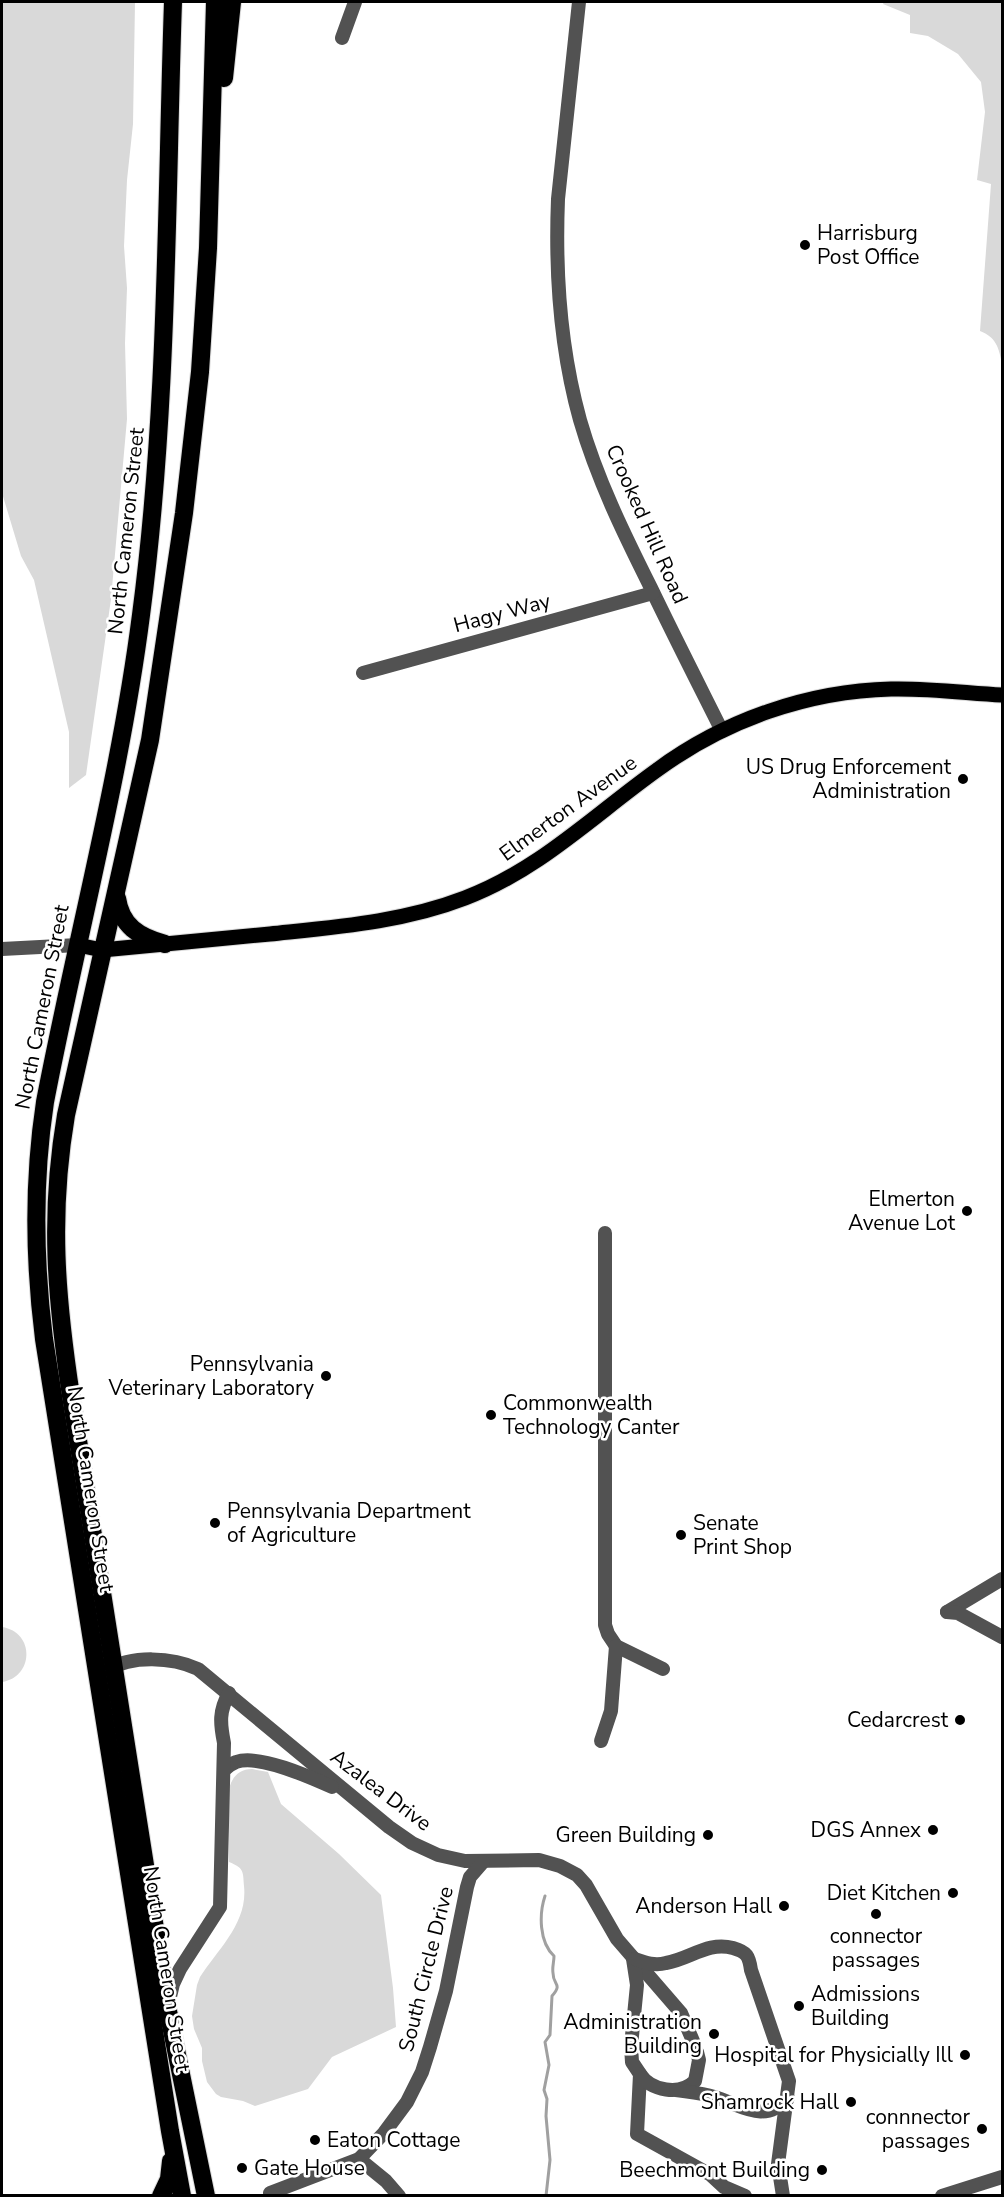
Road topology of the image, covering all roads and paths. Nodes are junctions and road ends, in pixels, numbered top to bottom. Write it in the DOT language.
graph roads {
  1 [pos="173,2"];
  2 [pos="215,2"];
  3 [pos="232,2"];
  4 [pos="355,2"];
  5 [pos="579,2"];
  6 [pos="342,38"];
  7 [pos="211,196"];
  8 [pos="653,593"];
  9 [pos="363,673"];
  10 [pos="1002,695"];
  11 [pos="722,731"];
  12 [pos="117,896"];
  13 [pos="165,944"];
  14 [pos="78,945"];
  15 [pos="2,949"];
  16 [pos="102,950"];
  17 [pos="605,1233"];
  18 [pos="1002,1579"];
  19 [pos="1002,1636"];
  20 [pos="616,1646"];
  21 [pos="102,1668"];
  22 [pos="663,1669"];
  23 [pos="230,1693"];
  24 [pos="601,1741"];
  25 [pos="224,1770"];
  26 [pos="350,1795"];
  27 [pos="483,1862"];
  28 [pos="633,1959"];
  29 [pos="168,2011"];
  30 [pos="639,2074"];
  31 [pos="676,2090"];
  32 [pos="788,2098"];
  33 [pos="173,2151"];
  34 [pos="359,2158"];
  35 [pos="202,2176"];
  36 [pos="1002,2176"];
  37 [pos="270,2193"];
  38 [pos="160,2196"];
  39 [pos="182,2196"];
  40 [pos="206,2196"];
  41 [pos="216,2196"];
  42 [pos="399,2196"];
  43 [pos="745,2196"];
  44 [pos="783,2196"];
  45 [pos="942,2196"];
  1 -- 14 [label="highway, North Cameron Street"];
  2 -- 7 [label="highway"];
  3 -- 7 [label="highway"];
  4 -- 6 [label="street"];
  5 -- 8 [label="street, Crooked Hill Road"];
  7 -- 12 [label="highway, North Cameron Street"];
  8 -- 9 [label="street, Hagy Way"];
  8 -- 11 [label="street, Crooked Hill Road"];
  10 -- 11 [label="main road, Elmerton Avenue"];
  11 -- 13 [label="main road, Elmerton Avenue"];
  12 -- 13 [label="highway"];
  12 -- 16 [label="highway, North Cameron Street"];
  13 -- 16 [label="main road, Elmerton Avenue"];
  14 -- 15 [label="street"];
  14 -- 16 [label="main road, Elmerton Avenue"];
  14 -- 21 [label="highway, North Cameron Street"];
  16 -- 21 [label="highway, North Cameron Street"];
  17 -- 20 [label="street"];
  18 -- 19 [label="street"];
  20 -- 22 [label="street"];
  20 -- 24 [label="street"];
  21 -- 23 [label="street, Azalea Drive"];
  21 -- 29 [label="highway, North Cameron Street"];
  21 -- 33 [label="highway, North Cameron Street"];
  23 -- 25 [label="street"];
  23 -- 26 [label="street, Azalea Drive"];
  25 -- 26 [label="street"];
  25 -- 29 [label="street"];
  26 -- 27 [label="street, Azalea Drive"];
  27 -- 28 [label="street, Azalea Drive"];
  27 -- 34 [label="street, South Circle Drive"];
  28 -- 30 [label="street"];
  28 -- 31 [label="street, Azalea Drive"];
  28 -- 32 [label="street"];
  29 -- 35 [label="highway, North Cameron Street"];
  30 -- 31 [label="street"];
  30 -- 43 [label="street"];
  31 -- 32 [label="street"];
  32 -- 44 [label="street"];
  33 -- 38 [label="highway"];
  33 -- 39 [label="highway, North Cameron Street"];
  34 -- 37 [label="street"];
  34 -- 42 [label="street"];
  35 -- 40 [label="highway, North Cameron Street"];
  35 -- 41 [label="highway"];
  36 -- 45 [label="street"];
}
